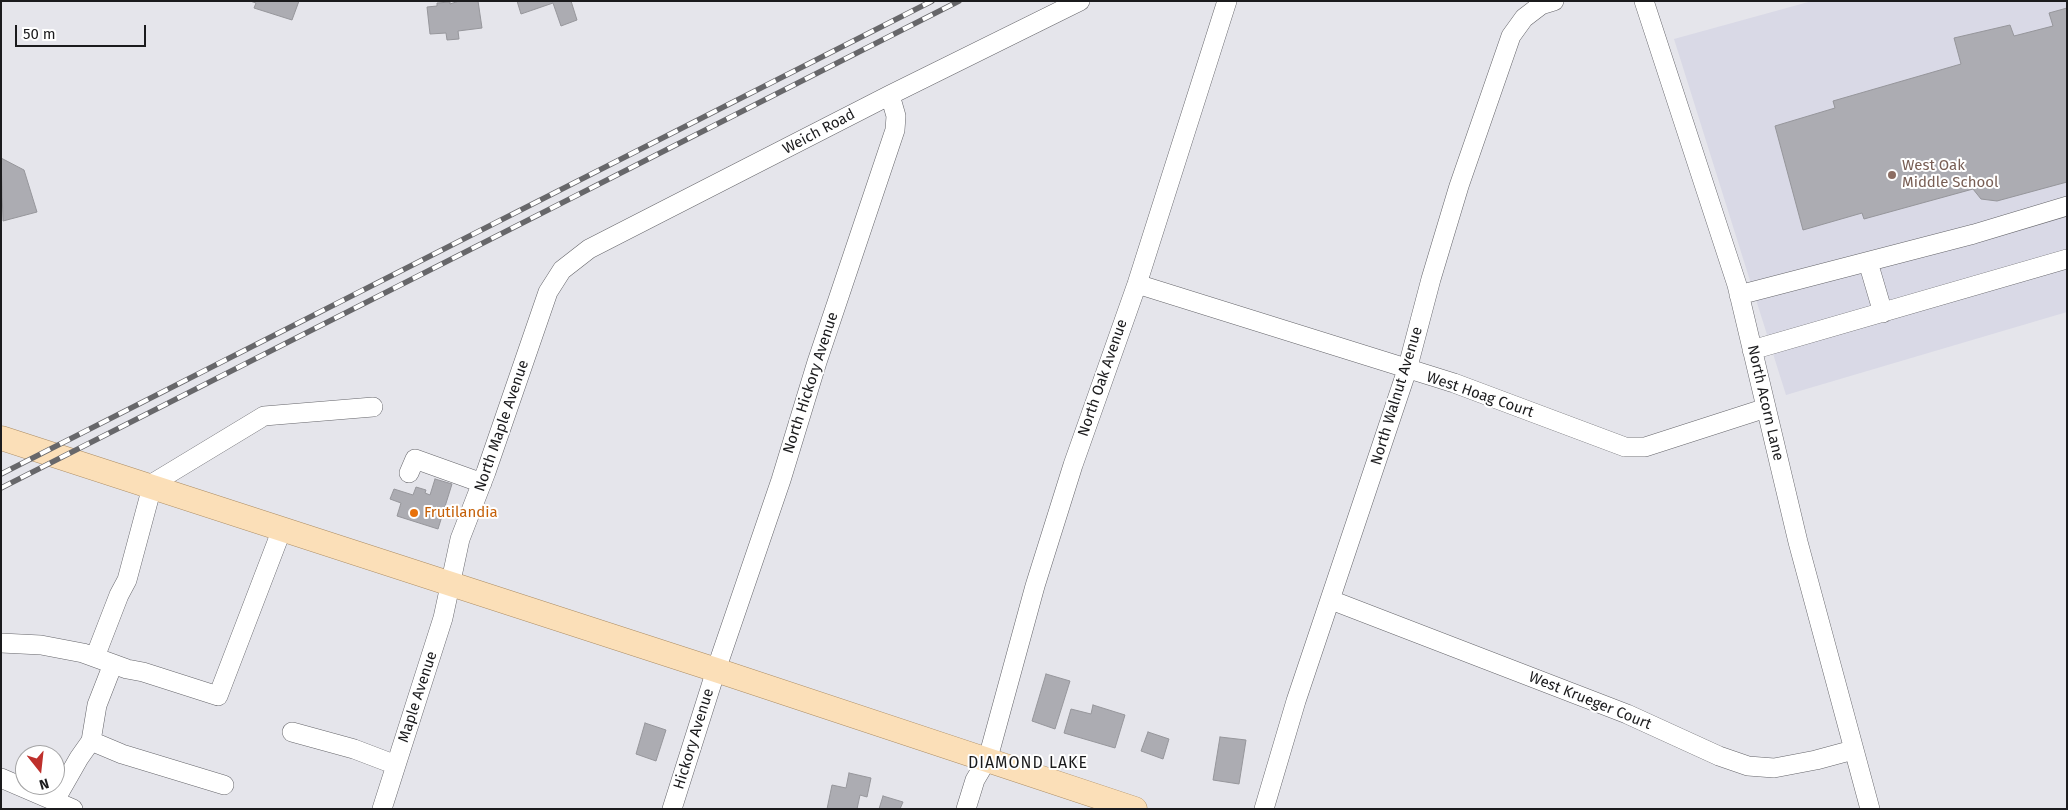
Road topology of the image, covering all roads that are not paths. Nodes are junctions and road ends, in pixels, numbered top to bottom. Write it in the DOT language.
graph roads {
  1 [pos="1080,1"];
  2 [pos="1227,1"];
  3 [pos="1554,1"];
  4 [pos="1644,1"];
  5 [pos="890,95"];
  6 [pos="2067,206"];
  7 [pos="2067,259"];
  8 [pos="1868,262"];
  9 [pos="562,270"];
  10 [pos="1137,284"];
  11 [pos="1739,295"];
  12 [pos="1883,312"];
  13 [pos="1752,350"];
  14 [pos="1407,370"];
  15 [pos="373,408"];
  16 [pos="1766,408"];
  17 [pos="1,438"];
  18 [pos="409,472"];
  19 [pos="482,483"];
  20 [pos="150,485"];
  21 [pos="282,529"];
  22 [pos="452,585"];
  23 [pos="1331,600"];
  24 [pos="1,642"];
  25 [pos="104,661"];
  26 [pos="716,670"];
  27 [pos="292,732"];
  28 [pos="91,741"];
  29 [pos="1853,750"];
  30 [pos="988,758"];
  31 [pos="396,765"];
  32 [pos="1,778"];
  33 [pos="224,785"];
  34 [pos="55,800"];
  35 [pos="73,809"];
  36 [pos="382,809"];
  37 [pos="672,809"];
  38 [pos="966,809"];
  39 [pos="1135,809"];
  40 [pos="1264,809"];
  41 [pos="1870,809"];
  1 -- 5 [label="street, Weich Road"];
  2 -- 10 [label="street, North Oak Avenue"];
  3 -- 14 [label="street, North Walnut Avenue"];
  4 -- 11 [label="street, North Acorn Lane"];
  5 -- 9 [label="street, Weich Road"];
  5 -- 26 [label="street, North Hickory Avenue"];
  6 -- 8 [label="street"];
  7 -- 12 [label="street"];
  8 -- 11 [label="street"];
  8 -- 12 [label="street"];
  9 -- 19 [label="street, North Maple Avenue"];
  10 -- 14 [label="street, West Hoag Court"];
  10 -- 30 [label="street, North Oak Avenue"];
  11 -- 13 [label="street, North Acorn Lane"];
  12 -- 13 [label="street"];
  13 -- 16 [label="street, North Acorn Lane"];
  14 -- 16 [label="street, West Hoag Court"];
  14 -- 23 [label="street, North Walnut Avenue"];
  15 -- 20 [label="street"];
  16 -- 29 [label="street, North Acorn Lane"];
  17 -- 20 [label="main road"];
  18 -- 19 [label="street"];
  19 -- 22 [label="street, North Maple Avenue"];
  20 -- 21 [label="main road"];
  20 -- 25 [label="street"];
  21 -- 22 [label="main road"];
  21 -- 25 [label="street"];
  22 -- 26 [label="main road"];
  22 -- 31 [label="street, Maple Avenue"];
  23 -- 29 [label="street, West Krueger Court"];
  23 -- 40 [label="street, North Walnut Avenue"];
  24 -- 25 [label="street"];
  25 -- 28 [label="street"];
  26 -- 30 [label="main road"];
  26 -- 37 [label="street, Hickory Avenue"];
  27 -- 31 [label="street"];
  28 -- 33 [label="street"];
  28 -- 34 [label="street"];
  29 -- 41 [label="street, North Acorn Lane"];
  30 -- 38 [label="street, North Oak Avenue"];
  30 -- 39 [label="main road"];
  31 -- 36 [label="street, Maple Avenue"];
  32 -- 34 [label="street"];
  34 -- 35 [label="street"];
}
